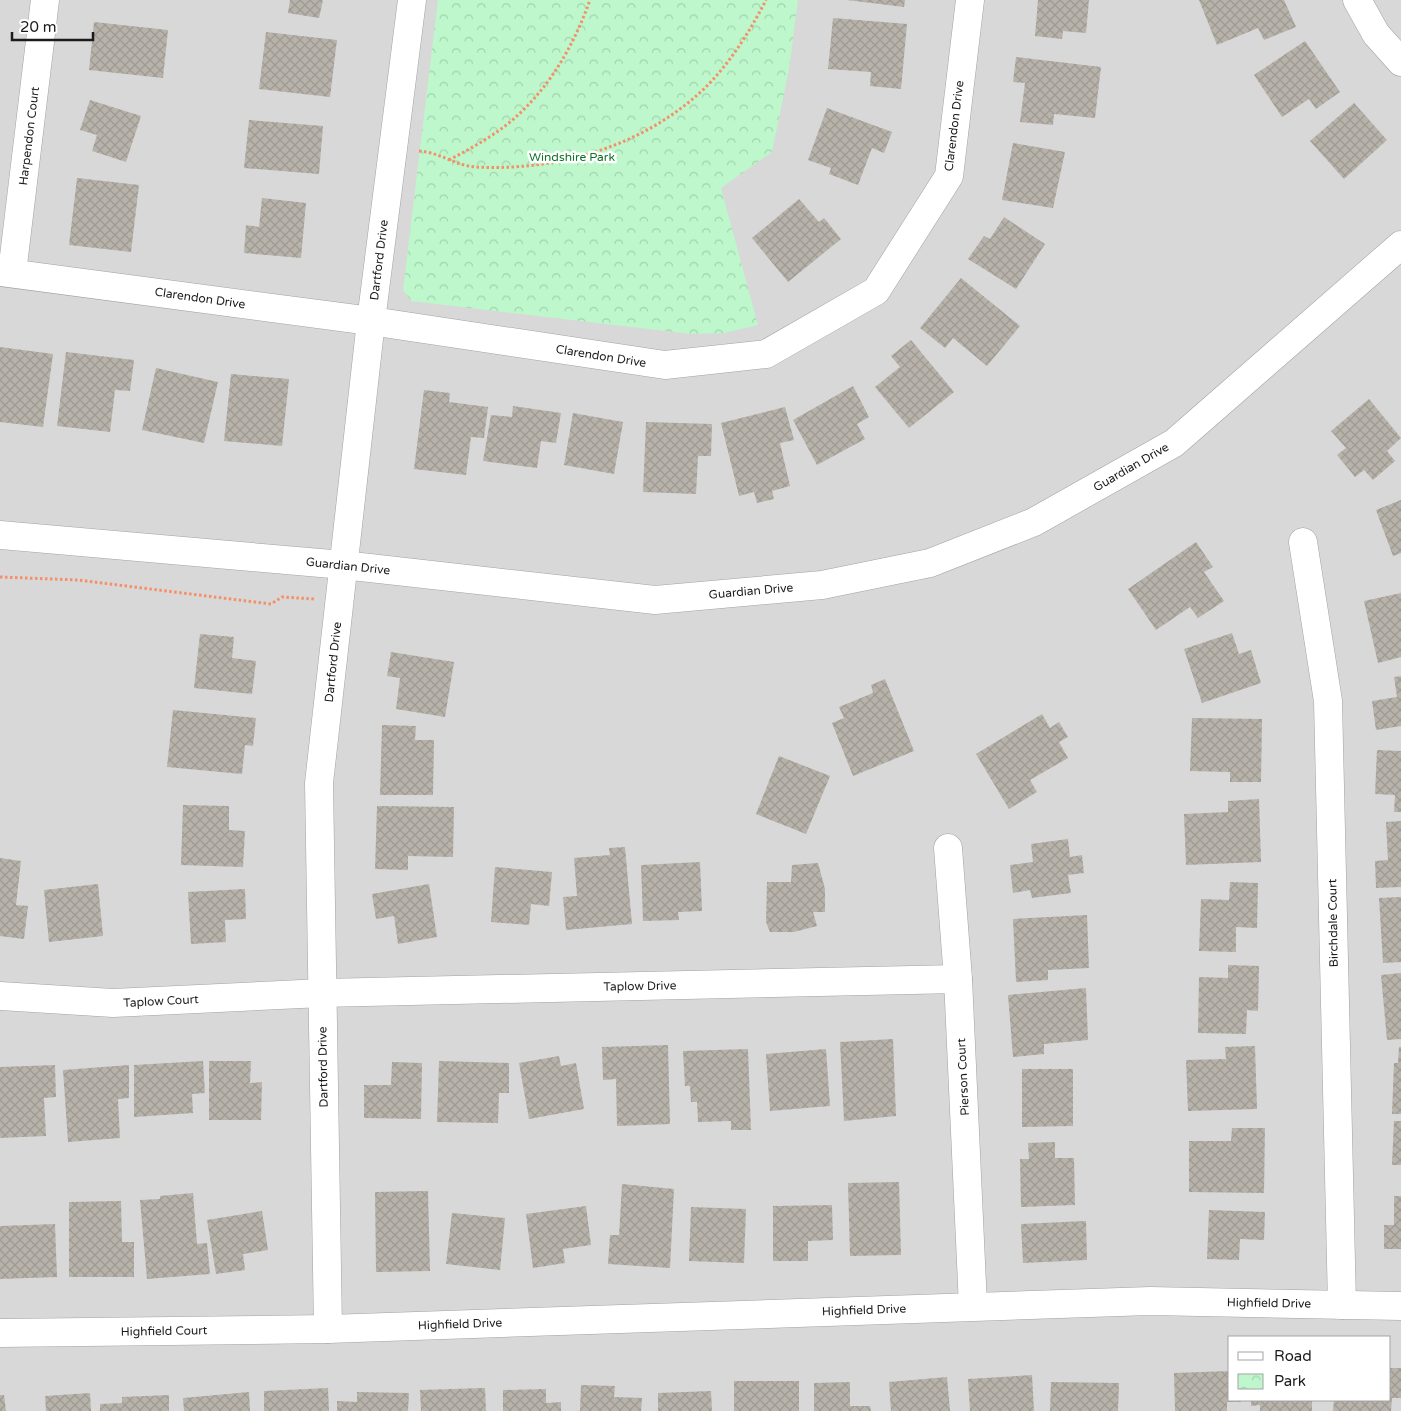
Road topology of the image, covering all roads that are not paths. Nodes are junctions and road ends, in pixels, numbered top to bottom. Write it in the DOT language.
graph roads {
  1 [pos="45,0"];
  2 [pos="412,0"];
  3 [pos="970,0"];
  4 [pos="1358,0"];
  5 [pos="1401,62"];
  6 [pos="1401,245"];
  7 [pos="6,273"];
  8 [pos="372,321"];
  9 [pos="0,535"];
  10 [pos="1303,542"];
  11 [pos="343,565"];
  12 [pos="948,848"];
  13 [pos="958,979"];
  14 [pos="322,993"];
  15 [pos="0,996"];
  16 [pos="1342,1305"];
  17 [pos="973,1306"];
  18 [pos="1401,1306"];
  19 [pos="328,1328"];
  20 [pos="0,1333"];
  1 -- 7 [label="street, Harpendon Court"];
  2 -- 8 [label="street, Dartford Drive"];
  3 -- 8 [label="street, Clarendon Drive"];
  4 -- 5 [label="street"];
  6 -- 11 [label="street, Guardian Drive"];
  7 -- 8 [label="street, Clarendon Drive"];
  8 -- 11 [label="street, Dartford Drive"];
  9 -- 11 [label="street, Guardian Drive"];
  10 -- 16 [label="street, Birchdale Court"];
  11 -- 14 [label="street, Dartford Drive"];
  12 -- 13 [label="street, Pierson Court"];
  13 -- 14 [label="street, Taplow Drive"];
  13 -- 17 [label="street, Pierson Court"];
  14 -- 15 [label="street, Taplow Court"];
  14 -- 19 [label="street, Dartford Drive"];
  16 -- 17 [label="street, Highfield Drive"];
  16 -- 18 [label="street, Highfield Drive"];
  17 -- 19 [label="street, Highfield Drive"];
  19 -- 20 [label="street, Highfield Court"];
}
